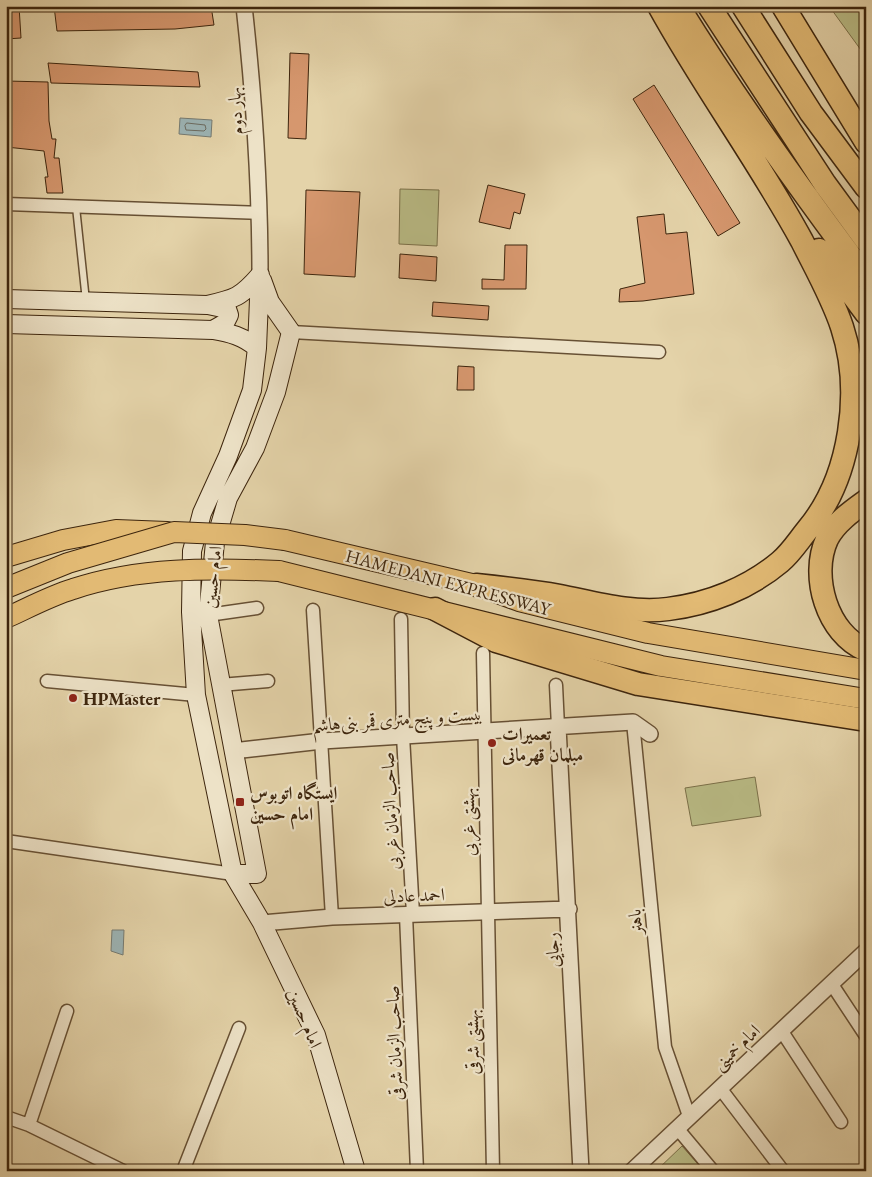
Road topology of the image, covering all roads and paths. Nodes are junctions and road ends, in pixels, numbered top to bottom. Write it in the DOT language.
graph roads {
  1 [pos="244,6"];
  2 [pos="658,6"];
  3 [pos="678,6"];
  4 [pos="709,6"];
  5 [pos="743,6"];
  6 [pos="782,6"];
  7 [pos="835,89"];
  8 [pos="866,126"];
  9 [pos="866,142"];
  10 [pos="866,187"];
  11 [pos="776,194"];
  12 [pos="6,204"];
  13 [pos="76,207"];
  14 [pos="260,213"];
  15 [pos="866,240"];
  16 [pos="260,275"];
  17 [pos="866,277"];
  18 [pos="6,299"];
  19 [pos="86,302"];
  20 [pos="207,305"];
  21 [pos="866,313"];
  22 [pos="6,324"];
  23 [pos="83,328"];
  24 [pos="213,330"];
  25 [pos="291,332"];
  26 [pos="257,348"];
  27 [pos="659,352"];
  28 [pos="866,502"];
  29 [pos="174,532"];
  30 [pos="9,557"];
  31 [pos="476,585"];
  32 [pos="6,588"];
  33 [pos="257,608"];
  34 [pos="313,610"];
  35 [pos="434,610"];
  36 [pos="208,615"];
  37 [pos="6,618"];
  38 [pos="401,619"];
  39 [pos="866,650"];
  40 [pos="483,653"];
  41 [pos="866,670"];
  42 [pos="47,681"];
  43 [pos="268,681"];
  44 [pos="220,685"];
  45 [pos="556,686"];
  46 [pos="196,695"];
  47 [pos="866,699"];
  48 [pos="866,720"];
  49 [pos="633,722"];
  50 [pos="558,727"];
  51 [pos="484,732"];
  52 [pos="650,734"];
  53 [pos="404,736"];
  54 [pos="322,741"];
  55 [pos="232,751"];
  56 [pos="6,841"];
  57 [pos="233,874"];
  58 [pos="569,909"];
  59 [pos="487,912"];
  60 [pos="409,914"];
  61 [pos="332,917"];
  62 [pos="262,923"];
  63 [pos="866,950"];
  64 [pos="831,983"];
  65 [pos="67,1011"];
  66 [pos="238,1028"];
  67 [pos="781,1030"];
  68 [pos="866,1036"];
  69 [pos="720,1088"];
  70 [pos="689,1116"];
  71 [pos="6,1117"];
  72 [pos="841,1122"];
  73 [pos="29,1126"];
  74 [pos="677,1128"];
  75 [pos="123,1171"];
  76 [pos="183,1171"];
  77 [pos="356,1171"];
  78 [pos="417,1171"];
  79 [pos="493,1171"];
  80 [pos="581,1171"];
  81 [pos="632,1171"];
  82 [pos="713,1171"];
  83 [pos="783,1171"];
  1 -- 14 [label="street, بهار دوم"];
  2 -- 11 [label="highway"];
  3 -- 17 [label="highway"];
  4 -- 15 [label="highway"];
  5 -- 10 [label="highway"];
  6 -- 7 [label="highway"];
  7 -- 8 [label="highway"];
  7 -- 9 [label="highway"];
  11 -- 21 [label="highway"];
  11 -- 31 [label="highway"];
  12 -- 13 [label="street"];
  13 -- 14 [label="street"];
  13 -- 19 [label="lane"];
  14 -- 16 [label="street, امام حسین"];
  16 -- 20 [label="main road"];
  16 -- 25 [label="main road, امام حسین"];
  16 -- 26 [label="main road, امام حسین"];
  18 -- 19 [label="main road"];
  19 -- 20 [label="main road"];
  19 -- 23 [label="main road"];
  20 -- 24 [label="main road"];
  22 -- 23 [label="main road"];
  23 -- 24 [label="main road"];
  24 -- 26 [label="main road"];
  25 -- 27 [label="street"];
  25 -- 36 [label="main road, امام حسین"];
  26 -- 46 [label="main road, امام حسین"];
  28 -- 39 [label="highway"];
  29 -- 30 [label="highway"];
  29 -- 31 [label="highway, HAMEDANI EXPRESSWAY, bridge"];
  29 -- 32 [label="highway, HAMEDANI EXPRESSWAY, bridge"];
  31 -- 41 [label="highway, HAMEDANI EXPRESSWAY"];
  33 -- 36 [label="street"];
  34 -- 54 [label="street"];
  35 -- 37 [label="highway, HAMEDANI EXPRESSWAY, bridge"];
  35 -- 47 [label="highway, HAMEDANI EXPRESSWAY"];
  35 -- 48 [label="highway"];
  36 -- 44 [label="main road, امام حسین"];
  38 -- 53 [label="street, صاحب الزمان غربی"];
  40 -- 51 [label="street, بهشتی غربی"];
  42 -- 46 [label="street"];
  43 -- 44 [label="street"];
  44 -- 55 [label="main road, امام حسین"];
  45 -- 50 [label="street"];
  46 -- 57 [label="main road, امام حسین"];
  49 -- 50 [label="street, بیست و پنج متری قمر بنی‌هاشم"];
  49 -- 52 [label="street"];
  49 -- 70 [label="street, باهنر"];
  50 -- 51 [label="street, بیست و پنج متری قمر بنی‌هاشم"];
  50 -- 58 [label="street, رجایی"];
  51 -- 53 [label="street, بیست و پنج متری قمر بنی‌هاشم"];
  51 -- 59 [label="street, بهشتی غربی"];
  53 -- 54 [label="street, بیست و پنج متری قمر بنی‌هاشم"];
  53 -- 60 [label="street, صاحب الزمان غربی"];
  54 -- 55 [label="street, بیست و پنج متری قمر بنی‌هاشم"];
  54 -- 61 [label="street"];
  55 -- 57 [label="main road, امام حسین"];
  56 -- 57 [label="street"];
  57 -- 62 [label="main road, امام حسین"];
  58 -- 59 [label="street, احمد عادلی"];
  58 -- 80 [label="street, رجایی"];
  59 -- 60 [label="street, احمد عادلی"];
  59 -- 79 [label="street, بهشتی شرقی"];
  60 -- 61 [label="street, احمد عادلی"];
  60 -- 78 [label="street, صاحب الزمان شرقی"];
  61 -- 62 [label="street, احمد عادلی"];
  62 -- 77 [label="main road, امام حسین"];
  63 -- 64 [label="street, امام خمینی"];
  64 -- 67 [label="street, امام خمینی"];
  64 -- 68 [label="street"];
  65 -- 73 [label="street"];
  66 -- 76 [label="street"];
  67 -- 69 [label="street, امام خمینی"];
  67 -- 72 [label="street"];
  69 -- 70 [label="street, امام خمینی"];
  69 -- 83 [label="street"];
  70 -- 74 [label="street, امام خمینی"];
  71 -- 73 [label="street"];
  73 -- 75 [label="street"];
  74 -- 81 [label="street, امام خمینی"];
  74 -- 82 [label="street"];
}
